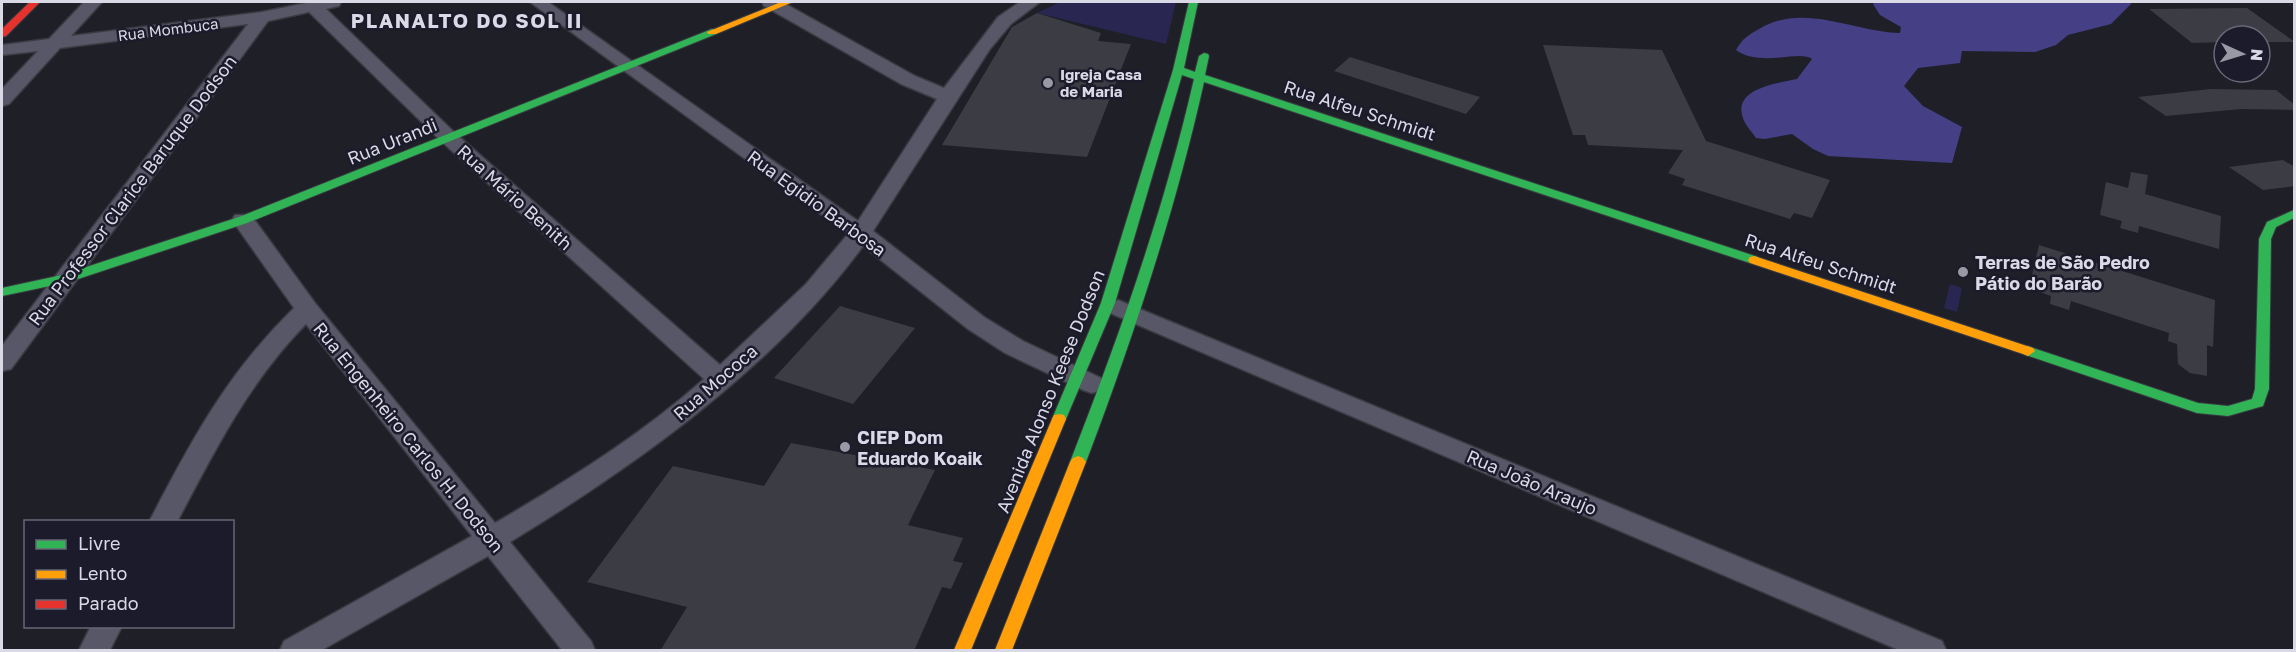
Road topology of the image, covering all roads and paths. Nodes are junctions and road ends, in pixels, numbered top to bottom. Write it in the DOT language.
graph roads {
  1 [pos="35,2"];
  2 [pos="93,2"];
  3 [pos="538,2"];
  4 [pos="1032,2"];
  5 [pos="1193,2"];
  6 [pos="778,3"];
  7 [pos="324,4"];
  8 [pos="262,17"];
  9 [pos="2,34"];
  10 [pos="54,44"];
  11 [pos="1206,47"];
  12 [pos="2,50"];
  13 [pos="626,67"];
  14 [pos="1178,70"];
  15 [pos="1200,77"];
  16 [pos="946,96"];
  17 [pos="2,100"];
  18 [pos="448,137"];
  19 [pos="2295,214"];
  20 [pos="243,220"];
  21 [pos="861,233"];
  22 [pos="64,279"];
  23 [pos="2,292"];
  24 [pos="1108,303"];
  25 [pos="307,309"];
  26 [pos="1133,314"];
  27 [pos="2,363"];
  28 [pos="1078,378"];
  29 [pos="721,381"];
  30 [pos="1105,391"];
  31 [pos="164,520"];
  32 [pos="491,539"];
  33 [pos="106,628"];
  34 [pos="94,651"];
  35 [pos="296,651"];
  36 [pos="580,651"];
  37 [pos="962,651"];
  38 [pos="1003,651"];
  39 [pos="1931,651"];
  1 -- 9 [label="street"];
  2 -- 10 [label="street"];
  3 -- 13 [label="street, Rua Egidio Barbosa"];
  4 -- 16 [label="street, Rua Mococa"];
  5 -- 14 [label="street, Avenida Alonso Keese Dodson"];
  6 -- 13 [label="street, Rua Urandi"];
  6 -- 16 [label="street"];
  7 -- 8 [label="street, Rua Mombuca"];
  7 -- 18 [label="street, Rua Mário Benith"];
  8 -- 10 [label="street, Rua Mombuca"];
  8 -- 22 [label="street, Rua Professor Clarice Baruque Dodson"];
  10 -- 12 [label="street, Rua Mombuca"];
  10 -- 17 [label="street"];
  11 -- 15 [label="street"];
  13 -- 18 [label="street, Rua Urandi"];
  13 -- 21 [label="street, Rua Egidio Barbosa"];
  14 -- 15 [label="street, Rua Alfeu Schmidt"];
  14 -- 24 [label="street, Avenida Alonso Keese Dodson"];
  15 -- 19 [label="street, Rua Alfeu Schmidt"];
  15 -- 26 [label="street"];
  16 -- 21 [label="street, Rua Mococa"];
  18 -- 20 [label="street, Rua Urandi"];
  18 -- 29 [label="street, Rua Mário Benith"];
  20 -- 22 [label="street, Rua Urandi"];
  20 -- 25 [label="street, Rua Engenheiro Carlos H. Dodson"];
  21 -- 28 [label="street, Rua Egidio Barbosa"];
  21 -- 29 [label="street, Rua Mococa"];
  22 -- 23 [label="street, Rua Urandi"];
  22 -- 27 [label="street, Rua Professor Clarice Baruque Dodson"];
  24 -- 26 [label="street, Rua João Araujo"];
  24 -- 28 [label="street, Avenida Alonso Keese Dodson"];
  25 -- 31 [label="street"];
  25 -- 32 [label="street, Rua Engenheiro Carlos H. Dodson"];
  26 -- 30 [label="street"];
  26 -- 39 [label="street, Rua João Araujo"];
  28 -- 30 [label="street, Rua Egidio Barbosa"];
  28 -- 37 [label="street, Avenida Alonso Keese Dodson"];
  29 -- 32 [label="street, Rua Mococa"];
  30 -- 38 [label="street"];
  32 -- 35 [label="street, Rua Mococa"];
  32 -- 36 [label="street, Rua Engenheiro Carlos H. Dodson"];
  33 -- 34 [label="street"];
}
